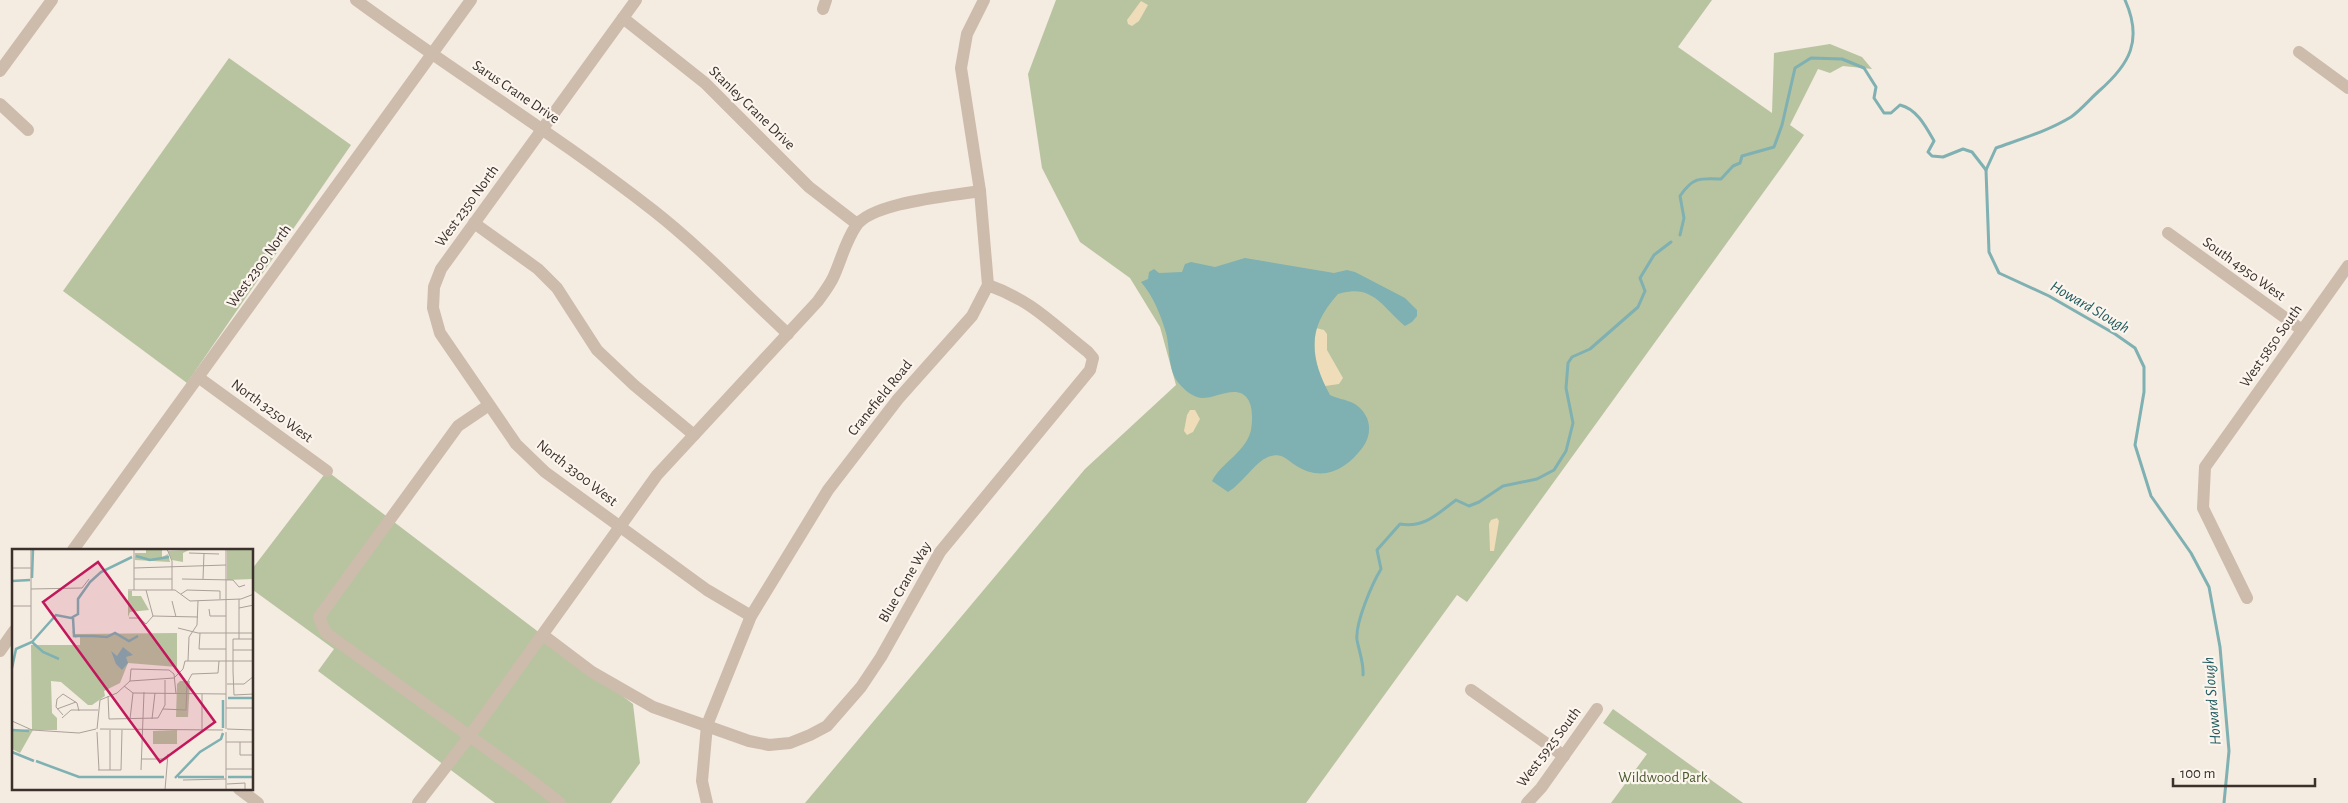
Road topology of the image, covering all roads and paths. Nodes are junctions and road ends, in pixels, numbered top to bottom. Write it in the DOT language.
graph roads {
  1 [pos="52,0"];
  2 [pos="356,0"];
  3 [pos="470,0"];
  4 [pos="636,0"];
  5 [pos="984,0"];
  6 [pos="622,18"];
  7 [pos="2299,52"];
  8 [pos="430,55"];
  9 [pos="0,72"];
  10 [pos="2348,88"];
  11 [pos="0,104"];
  12 [pos="542,129"];
  13 [pos="28,130"];
  14 [pos="980,191"];
  15 [pos="474,223"];
  16 [pos="857,224"];
  17 [pos="2168,233"];
  18 [pos="2348,266"];
  19 [pos="988,285"];
  20 [pos="434,308"];
  21 [pos="2302,330"];
  22 [pos="788,334"];
  23 [pos="198,377"];
  24 [pos="489,405"];
  25 [pos="694,434"];
  26 [pos="327,471"];
  27 [pos="620,527"];
  28 [pos="73,549"];
  29 [pos="2248,598"];
  30 [pos="751,616"];
  31 [pos="12,635"];
  32 [pos="543,635"];
  33 [pos="0,650"];
  34 [pos="1470,690"];
  35 [pos="1597,710"];
  36 [pos="707,725"];
  37 [pos="469,737"];
  38 [pos="1564,756"];
  39 [pos="240,790"];
  40 [pos="258,803"];
  41 [pos="418,803"];
  42 [pos="560,803"];
  43 [pos="707,803"];
  44 [pos="1527,803"];
  1 -- 9 [label="street"];
  2 -- 8 [label="street, Sarus Crane Drive"];
  3 -- 8 [label="street, West 2300 North"];
  4 -- 6 [label="street, West 2350 North"];
  5 -- 14 [label="street"];
  6 -- 12 [label="street, West 2350 North"];
  6 -- 16 [label="street, Stanley Crane Drive"];
  7 -- 10 [label="street"];
  8 -- 12 [label="street, Sarus Crane Drive"];
  8 -- 23 [label="street, West 2300 North"];
  11 -- 13 [label="street"];
  12 -- 15 [label="street, West 2350 North"];
  12 -- 22 [label="street, Sarus Crane Drive"];
  14 -- 16 [label="street"];
  14 -- 19 [label="street"];
  15 -- 20 [label="street, West 2350 North"];
  15 -- 25 [label="street"];
  16 -- 22 [label="street"];
  17 -- 21 [label="street, South 4950 West"];
  18 -- 21 [label="street, West 5850 South"];
  19 -- 30 [label="street, Cranefield Road"];
  19 -- 36 [label="street, Blue Crane Way"];
  20 -- 24 [label="street, North 3300 West"];
  21 -- 29 [label="street, West 5850 South"];
  22 -- 25 [label="street"];
  23 -- 26 [label="street, North 3250 West"];
  23 -- 28 [label="street, West 2300 North"];
  24 -- 27 [label="street, North 3300 West"];
  24 -- 37 [label="street"];
  25 -- 27 [label="street"];
  27 -- 30 [label="street, North 3300 West"];
  27 -- 32 [label="street"];
  30 -- 36 [label="street, Cranefield Road"];
  31 -- 33 [label="street"];
  32 -- 36 [label="street, Blue Crane Way"];
  32 -- 37 [label="street"];
  34 -- 38 [label="street"];
  35 -- 38 [label="street, West 5925 South"];
  36 -- 43 [label="street, Cranefield Road"];
  37 -- 41 [label="street"];
  37 -- 42 [label="street"];
  38 -- 44 [label="street, West 5925 South"];
  39 -- 40 [label="street"];
}
